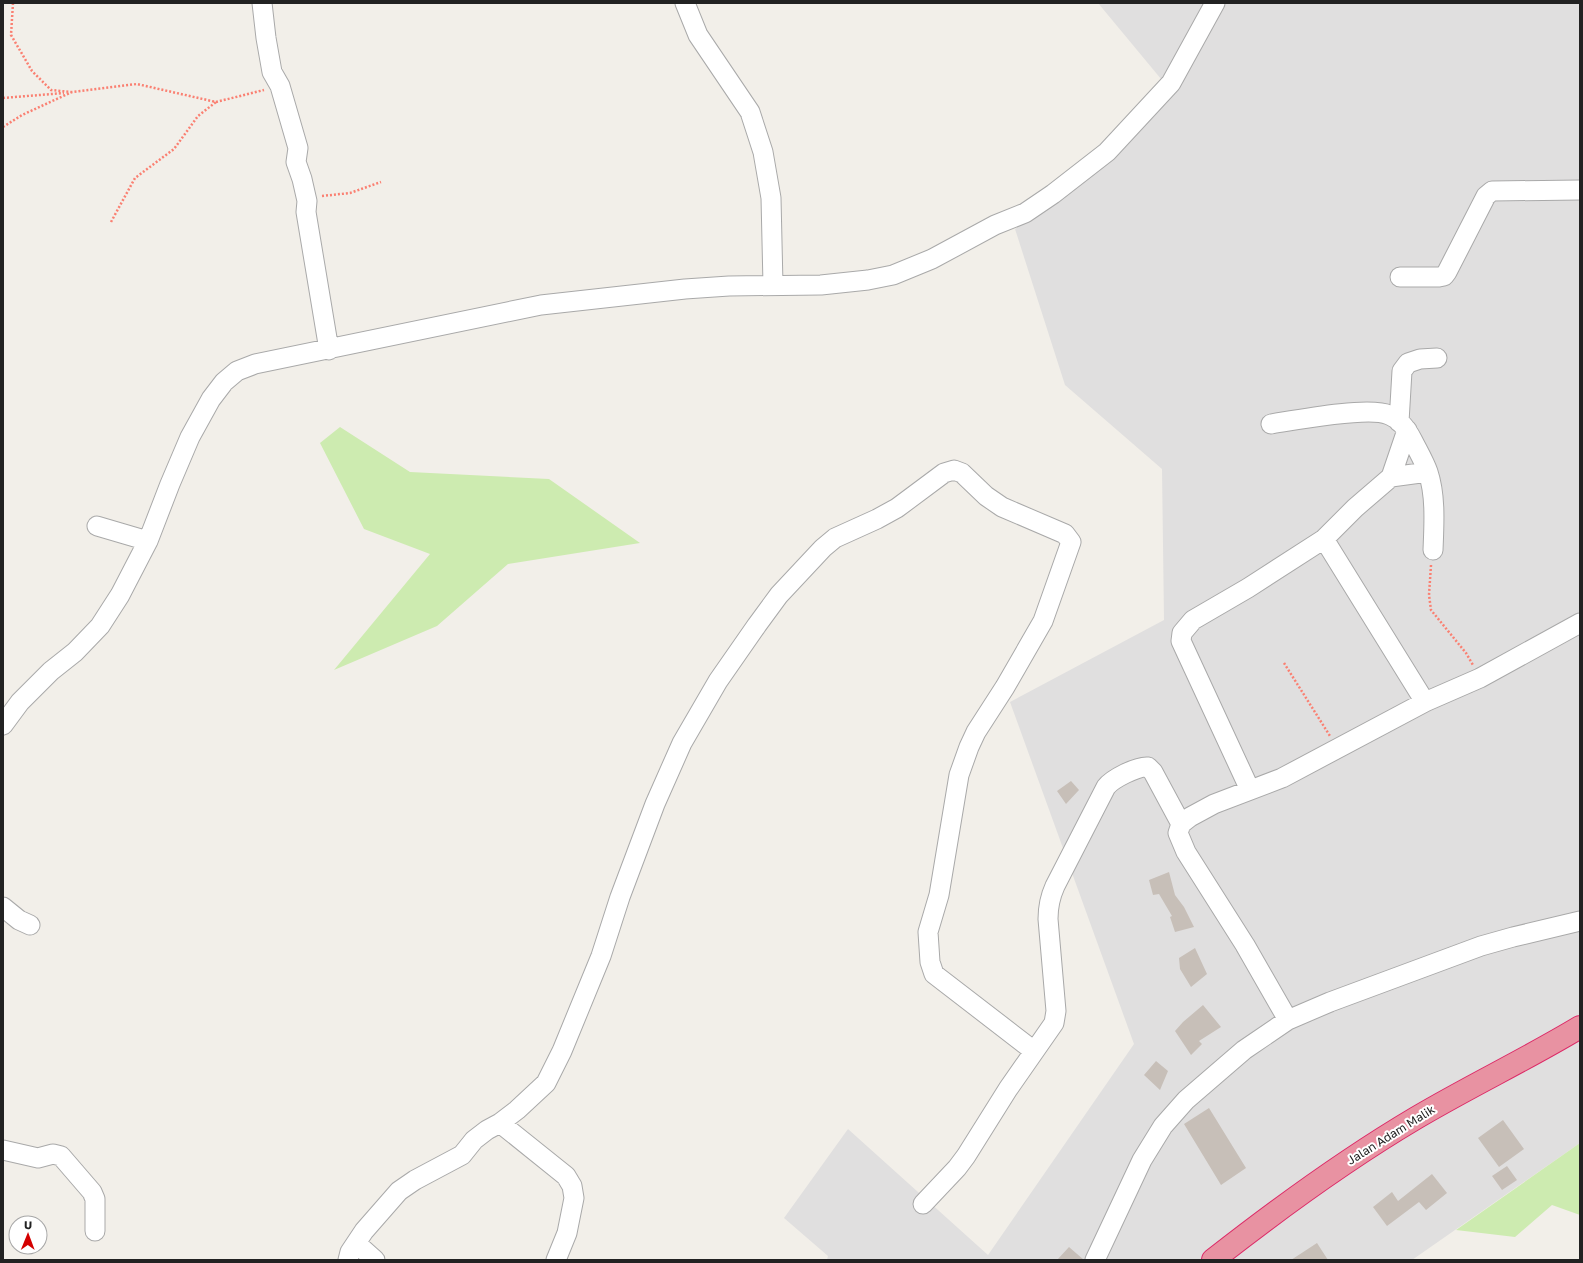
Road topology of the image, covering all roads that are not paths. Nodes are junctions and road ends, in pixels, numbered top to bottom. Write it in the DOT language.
graph roads {
  1 [pos="262,3"];
  2 [pos="684,3"];
  3 [pos="1215,3"];
  4 [pos="1580,190"];
  5 [pos="1400,277"];
  6 [pos="773,285"];
  7 [pos="330,350"];
  8 [pos="1437,358"];
  9 [pos="1271,424"];
  10 [pos="1403,426"];
  11 [pos="1428,472"];
  12 [pos="1392,476"];
  13 [pos="97,526"];
  14 [pos="1324,539"];
  15 [pos="148,541"];
  16 [pos="1433,550"];
  17 [pos="1580,623"];
  18 [pos="1425,702"];
  19 [pos="3,725"];
  20 [pos="1250,790"];
  21 [pos="1181,824"];
  22 [pos="3,907"];
  23 [pos="1580,921"];
  24 [pos="30,926"];
  25 [pos="1288,1020"];
  26 [pos="1580,1027"];
  27 [pos="1034,1051"];
  28 [pos="500,1123"];
  29 [pos="3,1150"];
  30 [pos="923,1204"];
  31 [pos="95,1231"];
  32 [pos="356,1243"];
  33 [pos="348,1260"];
  34 [pos="375,1260"];
  35 [pos="556,1260"];
  36 [pos="1095,1260"];
  37 [pos="1213,1260"];
  1 -- 7 [label="street"];
  2 -- 6 [label="street"];
  3 -- 6 [label="street"];
  4 -- 5 [label="street"];
  6 -- 7 [label="street"];
  7 -- 15 [label="street"];
  8 -- 10 [label="street"];
  9 -- 10 [label="street"];
  10 -- 11 [label="street"];
  10 -- 12 [label="street"];
  11 -- 12 [label="street"];
  11 -- 16 [label="street"];
  12 -- 14 [label="street"];
  13 -- 15 [label="street"];
  14 -- 18 [label="street"];
  14 -- 20 [label="street"];
  15 -- 19 [label="street"];
  17 -- 18 [label="street"];
  18 -- 20 [label="street"];
  20 -- 21 [label="street"];
  21 -- 25 [label="street"];
  21 -- 27 [label="street"];
  22 -- 24 [label="street"];
  23 -- 25 [label="street"];
  25 -- 36 [label="street"];
  26 -- 37 [label="highway, Jalan Adam Malik"];
  27 -- 28 [label="street"];
  27 -- 30 [label="street"];
  28 -- 32 [label="street"];
  28 -- 35 [label="street"];
  29 -- 31 [label="street"];
  32 -- 33 [label="street"];
  32 -- 34 [label="street"];
}
